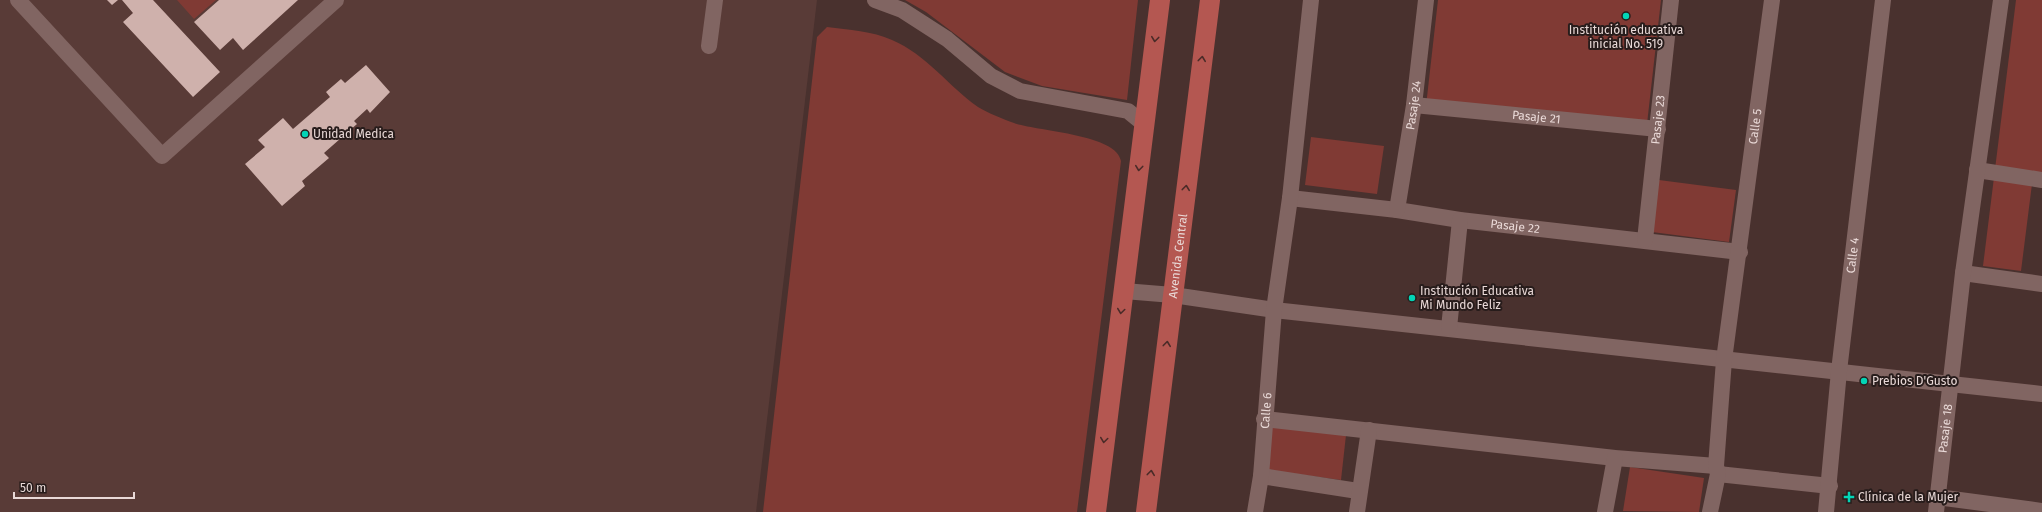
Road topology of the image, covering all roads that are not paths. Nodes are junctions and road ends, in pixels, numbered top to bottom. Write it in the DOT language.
graph roads {
  1 [pos="18,0"];
  2 [pos="336,0"];
  3 [pos="715,0"];
  4 [pos="875,0"];
  5 [pos="1160,0"];
  6 [pos="1210,0"];
  7 [pos="1311,0"];
  8 [pos="1426,0"];
  9 [pos="1671,0"];
  10 [pos="1772,0"];
  11 [pos="1883,0"];
  12 [pos="2001,0"];
  13 [pos="709,46"];
  14 [pos="1414,105"];
  15 [pos="1144,124"];
  16 [pos="1658,129"];
  17 [pos="1978,170"];
  18 [pos="2042,180"];
  19 [pos="1290,198"];
  20 [pos="1397,210"];
  21 [pos="1460,220"];
  22 [pos="1645,240"];
  23 [pos="1740,252"];
  24 [pos="1963,273"];
  25 [pos="2042,284"];
  26 [pos="1124,291"];
  27 [pos="1173,296"];
  28 [pos="1274,310"];
  29 [pos="1449,328"];
  30 [pos="1724,360"];
  31 [pos="1839,371"];
  32 [pos="1950,385"];
  33 [pos="2042,394"];
  34 [pos="1264,419"];
  35 [pos="1369,430"];
  36 [pos="1615,458"];
  37 [pos="1717,470"];
  38 [pos="1261,476"];
  39 [pos="1830,486"];
  40 [pos="1358,491"];
  41 [pos="1936,505"];
  42 [pos="2042,511"];
  43 [pos="1096,512"];
  44 [pos="1146,512"];
  45 [pos="1255,512"];
  46 [pos="1357,512"];
  47 [pos="1605,512"];
  48 [pos="1710,512"];
  49 [pos="1826,512"];
  1 -- 2 [label="street"];
  3 -- 13 [label="street"];
  4 -- 15 [label="street"];
  5 -- 15 [label="main road, one-way"];
  27 -- 6 [label="main road, Avenida Central, one-way"];
  7 -- 19 [label="street, Calle 6"];
  8 -- 14 [label="street, Pasaje 24"];
  9 -- 16 [label="street, Pasaje 23"];
  10 -- 23 [label="street, Calle 5"];
  11 -- 31 [label="street, Calle 4"];
  12 -- 17 [label="street, Pasaje 18"];
  14 -- 16 [label="street, Pasaje 21"];
  14 -- 20 [label="street, Pasaje 24"];
  15 -- 26 [label="main road, one-way"];
  16 -- 22 [label="street, Pasaje 23"];
  17 -- 18 [label="street"];
  17 -- 24 [label="street, Pasaje 18"];
  19 -- 20 [label="street, Pasaje 22"];
  19 -- 28 [label="street, Calle 6"];
  20 -- 21 [label="street, Pasaje 22"];
  21 -- 22 [label="street, Pasaje 22"];
  21 -- 29 [label="street"];
  22 -- 23 [label="street, Pasaje 22"];
  23 -- 30 [label="street, Calle 5"];
  24 -- 25 [label="street"];
  24 -- 32 [label="street, Pasaje 18"];
  26 -- 27 [label="street"];
  26 -- 43 [label="main road, one-way"];
  27 -- 28 [label="street"];
  44 -- 27 [label="main road, Avenida Central, one-way"];
  28 -- 29 [label="street"];
  28 -- 34 [label="street, Calle 6"];
  29 -- 30 [label="street"];
  30 -- 31 [label="street"];
  30 -- 37 [label="street, Calle 5"];
  31 -- 32 [label="street"];
  31 -- 39 [label="street, Calle 4"];
  32 -- 33 [label="street"];
  32 -- 41 [label="street, Pasaje 18"];
  34 -- 35 [label="street"];
  34 -- 38 [label="street, Calle 6"];
  35 -- 36 [label="street"];
  35 -- 40 [label="street"];
  36 -- 37 [label="street"];
  36 -- 47 [label="street"];
  37 -- 39 [label="street"];
  37 -- 48 [label="street, Calle 5"];
  38 -- 40 [label="street"];
  38 -- 45 [label="street, Calle 6"];
  39 -- 49 [label="street, Calle 4"];
  40 -- 46 [label="street"];
  41 -- 42 [label="street"];
}
